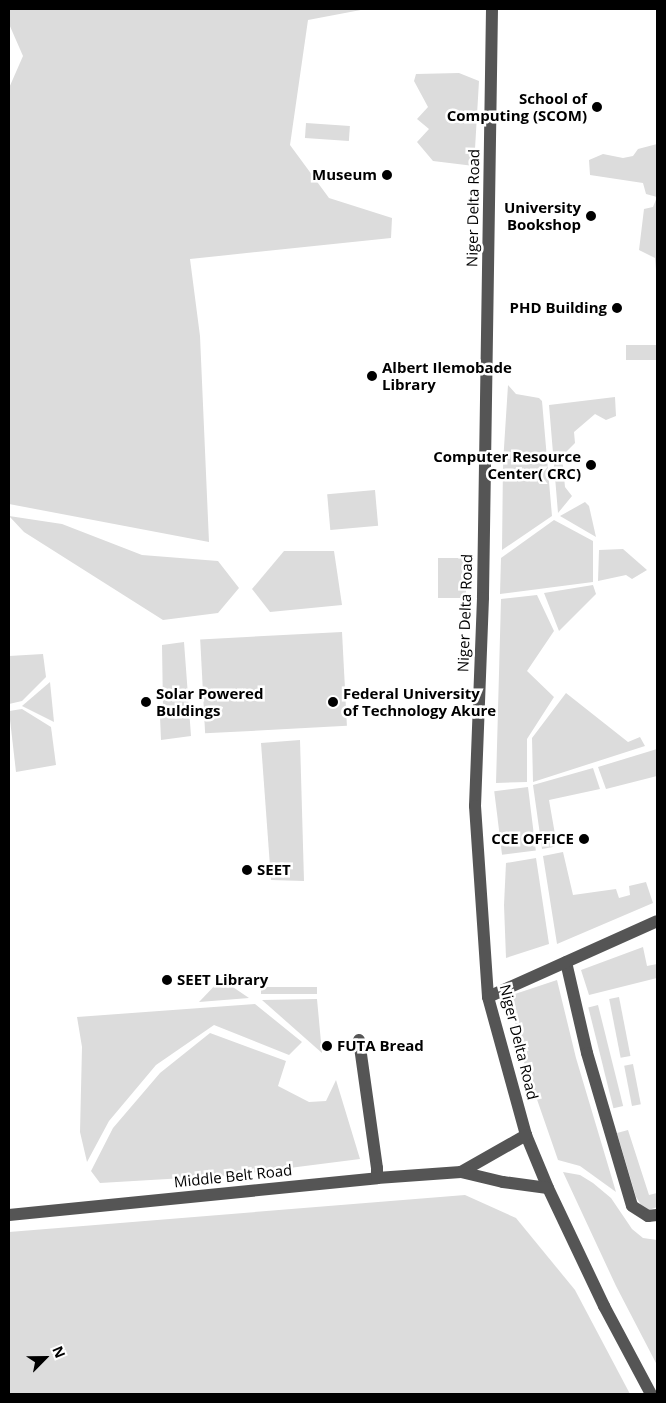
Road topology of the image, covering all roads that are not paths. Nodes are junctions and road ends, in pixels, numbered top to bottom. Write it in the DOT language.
graph roads {
  1 [pos="492,9"];
  2 [pos="657,921"];
  3 [pos="566,962"];
  4 [pos="488,997"];
  5 [pos="359,1040"];
  6 [pos="526,1135"];
  7 [pos="462,1172"];
  8 [pos="377,1178"];
  9 [pos="548,1188"];
  10 [pos="9,1215"];
  11 [pos="657,1215"];
  12 [pos="650,1394"];
  1 -- 4 [label="street, Niger Delta Road"];
  2 -- 3 [label="street"];
  3 -- 4 [label="street"];
  3 -- 11 [label="street"];
  4 -- 6 [label="street, Niger Delta Road"];
  5 -- 8 [label="street"];
  6 -- 7 [label="street, Middle Belt Road"];
  6 -- 9 [label="street, Niger Delta Road"];
  7 -- 8 [label="street, Middle Belt Road"];
  7 -- 9 [label="street, Middle Belt Road"];
  8 -- 10 [label="street, Middle Belt Road"];
  9 -- 12 [label="street, Niger Delta Road"];
}
